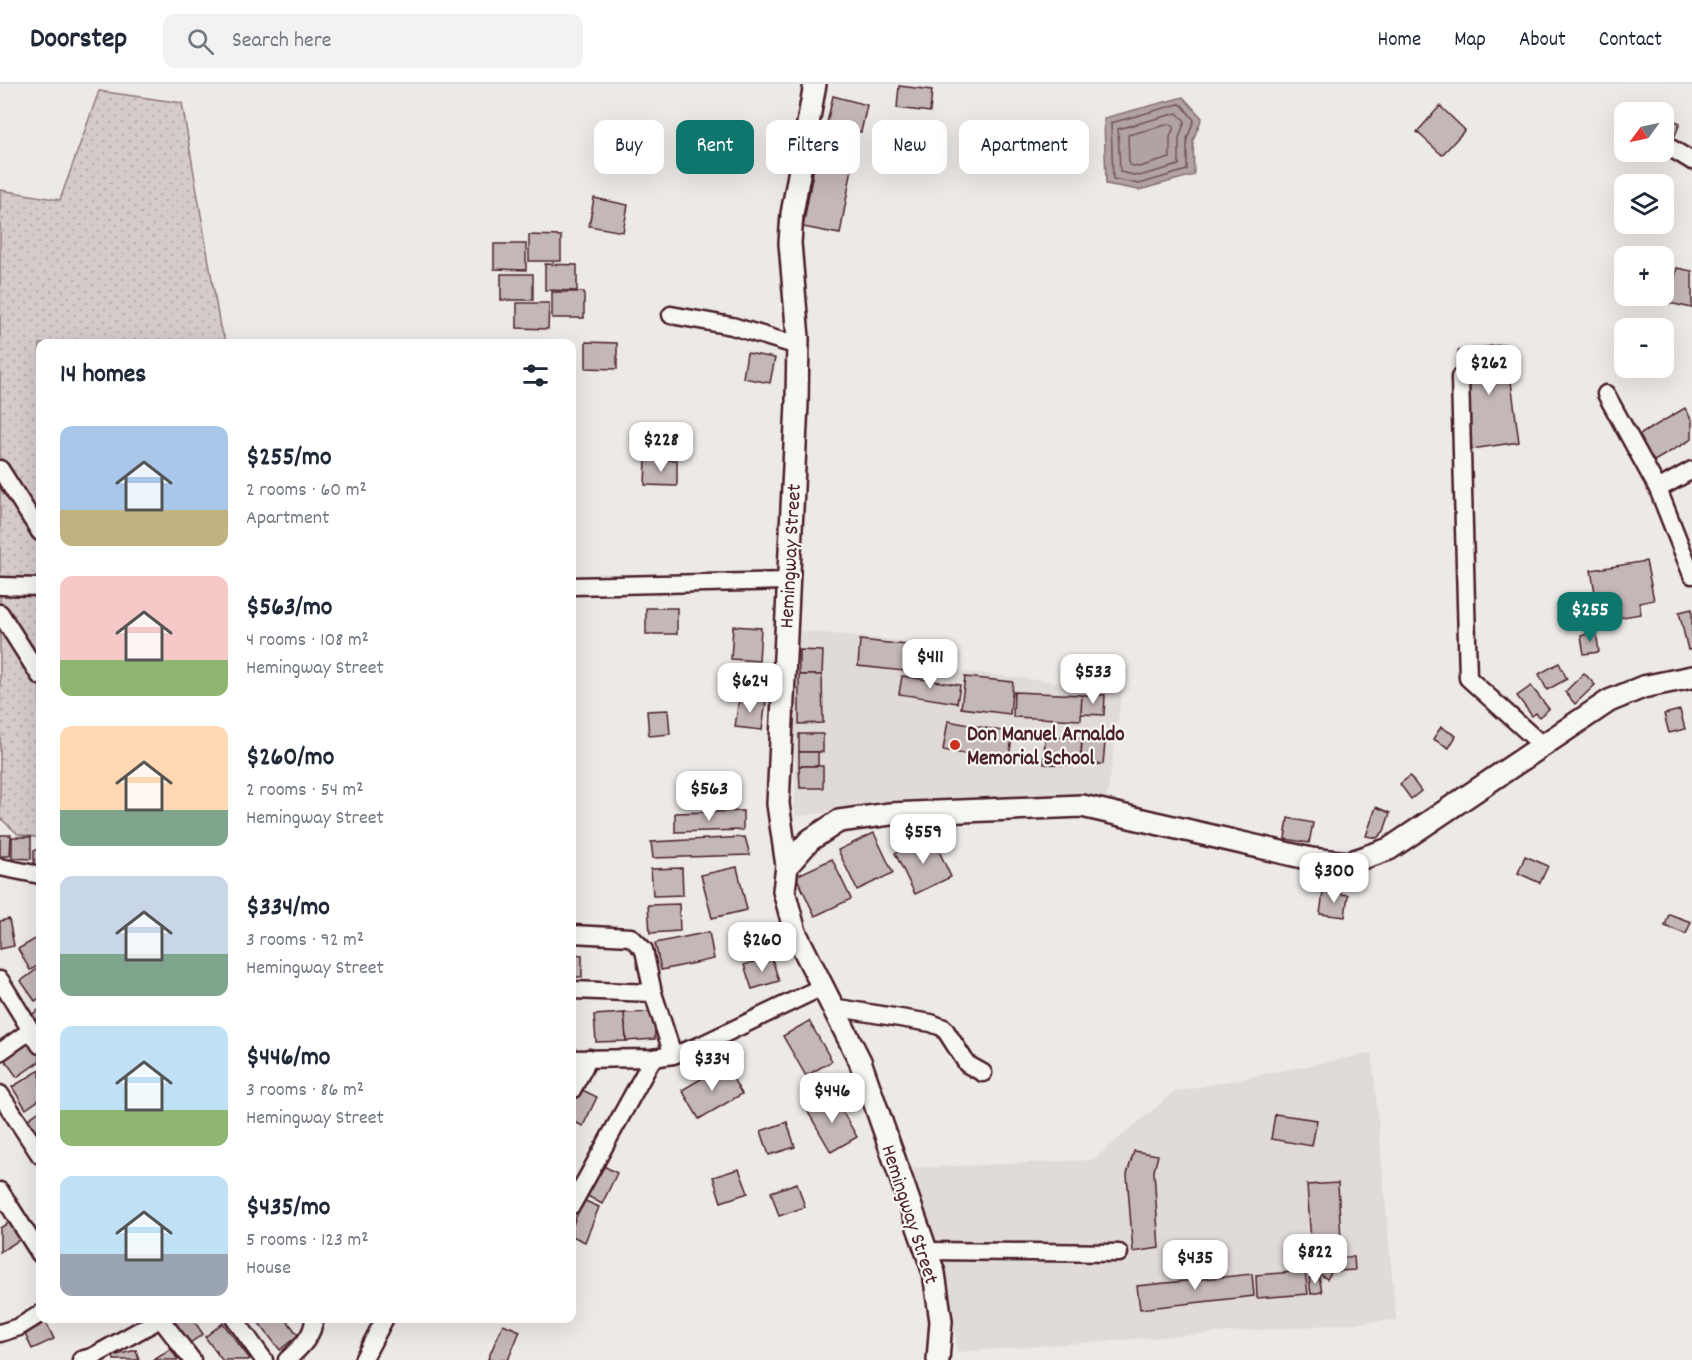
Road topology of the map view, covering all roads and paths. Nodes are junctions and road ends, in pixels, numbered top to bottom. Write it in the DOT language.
graph roads {
  1 [pos="815,84"];
  2 [pos="1674,150"];
  3 [pos="1692,161"];
  4 [pos="671,315"];
  5 [pos="798,346"];
  6 [pos="1460,377"];
  7 [pos="1606,394"];
  8 [pos="0,470"];
  9 [pos="1692,470"];
  10 [pos="1659,489"];
  11 [pos="36,526"];
  12 [pos="1692,575"];
  13 [pos="788,581"];
  14 [pos="0,586"];
  15 [pos="576,586"];
  16 [pos="36,587"];
  17 [pos="0,613"];
  18 [pos="36,670"];
  19 [pos="1692,677"];
  20 [pos="1543,746"];
  21 [pos="787,866"];
  22 [pos="0,867"];
  23 [pos="36,874"];
  24 [pos="576,934"];
  25 [pos="0,980"];
  26 [pos="822,987"];
  27 [pos="576,990"];
  28 [pos="653,993"];
  29 [pos="832,1007"];
  30 [pos="30,1031"];
  31 [pos="36,1039"];
  32 [pos="0,1052"];
  33 [pos="673,1055"];
  34 [pos="589,1058"];
  35 [pos="654,1058"];
  36 [pos="576,1059"];
  37 [pos="983,1073"];
  38 [pos="576,1082"];
  39 [pos="0,1094"];
  40 [pos="36,1149"];
  41 [pos="0,1191"];
  42 [pos="576,1198"];
  43 [pos="36,1248"];
  44 [pos="926,1251"];
  45 [pos="1119,1253"];
  46 [pos="36,1316"];
  47 [pos="153,1323"];
  48 [pos="163,1323"];
  49 [pos="238,1323"];
  50 [pos="314,1323"];
  51 [pos="382,1323"];
  52 [pos="0,1333"];
  53 [pos="81,1360"];
  54 [pos="192,1360"];
  55 [pos="264,1360"];
  56 [pos="287,1360"];
  57 [pos="363,1360"];
  58 [pos="938,1360"];
  1 -- 5 [label="main road, Hemingway Street"];
  2 -- 3 [label="street"];
  4 -- 5 [label="street"];
  5 -- 13 [label="main road, Hemingway Street"];
  6 -- 20 [label="street"];
  7 -- 10 [label="street"];
  8 -- 11 [label="street"];
  9 -- 10 [label="street"];
  10 -- 12 [label="street"];
  13 -- 15 [label="street"];
  13 -- 21 [label="main road, Hemingway Street"];
  14 -- 16 [label="street"];
  17 -- 18 [label="street"];
  19 -- 20 [label="main road"];
  20 -- 21 [label="main road"];
  21 -- 26 [label="main road, Hemingway Street"];
  22 -- 23 [label="street"];
  24 -- 28 [label="street"];
  25 -- 30 [label="street"];
  26 -- 29 [label="main road, Hemingway Street"];
  26 -- 33 [label="street"];
  27 -- 28 [label="street"];
  28 -- 33 [label="street"];
  29 -- 37 [label="street"];
  29 -- 44 [label="main road, Hemingway Street"];
  30 -- 31 [label="street"];
  30 -- 32 [label="street"];
  33 -- 35 [label="street"];
  34 -- 35 [label="street"];
  34 -- 36 [label="street"];
  34 -- 38 [label="street"];
  35 -- 42 [label="street"];
  39 -- 40 [label="street"];
  41 -- 43 [label="street"];
  44 -- 45 [label="street"];
  44 -- 58 [label="main road, Hemingway Street"];
  46 -- 52 [label="street"];
  47 -- 53 [label="street"];
  48 -- 54 [label="street"];
  49 -- 55 [label="street"];
  50 -- 56 [label="street"];
  51 -- 57 [label="street"];
}
